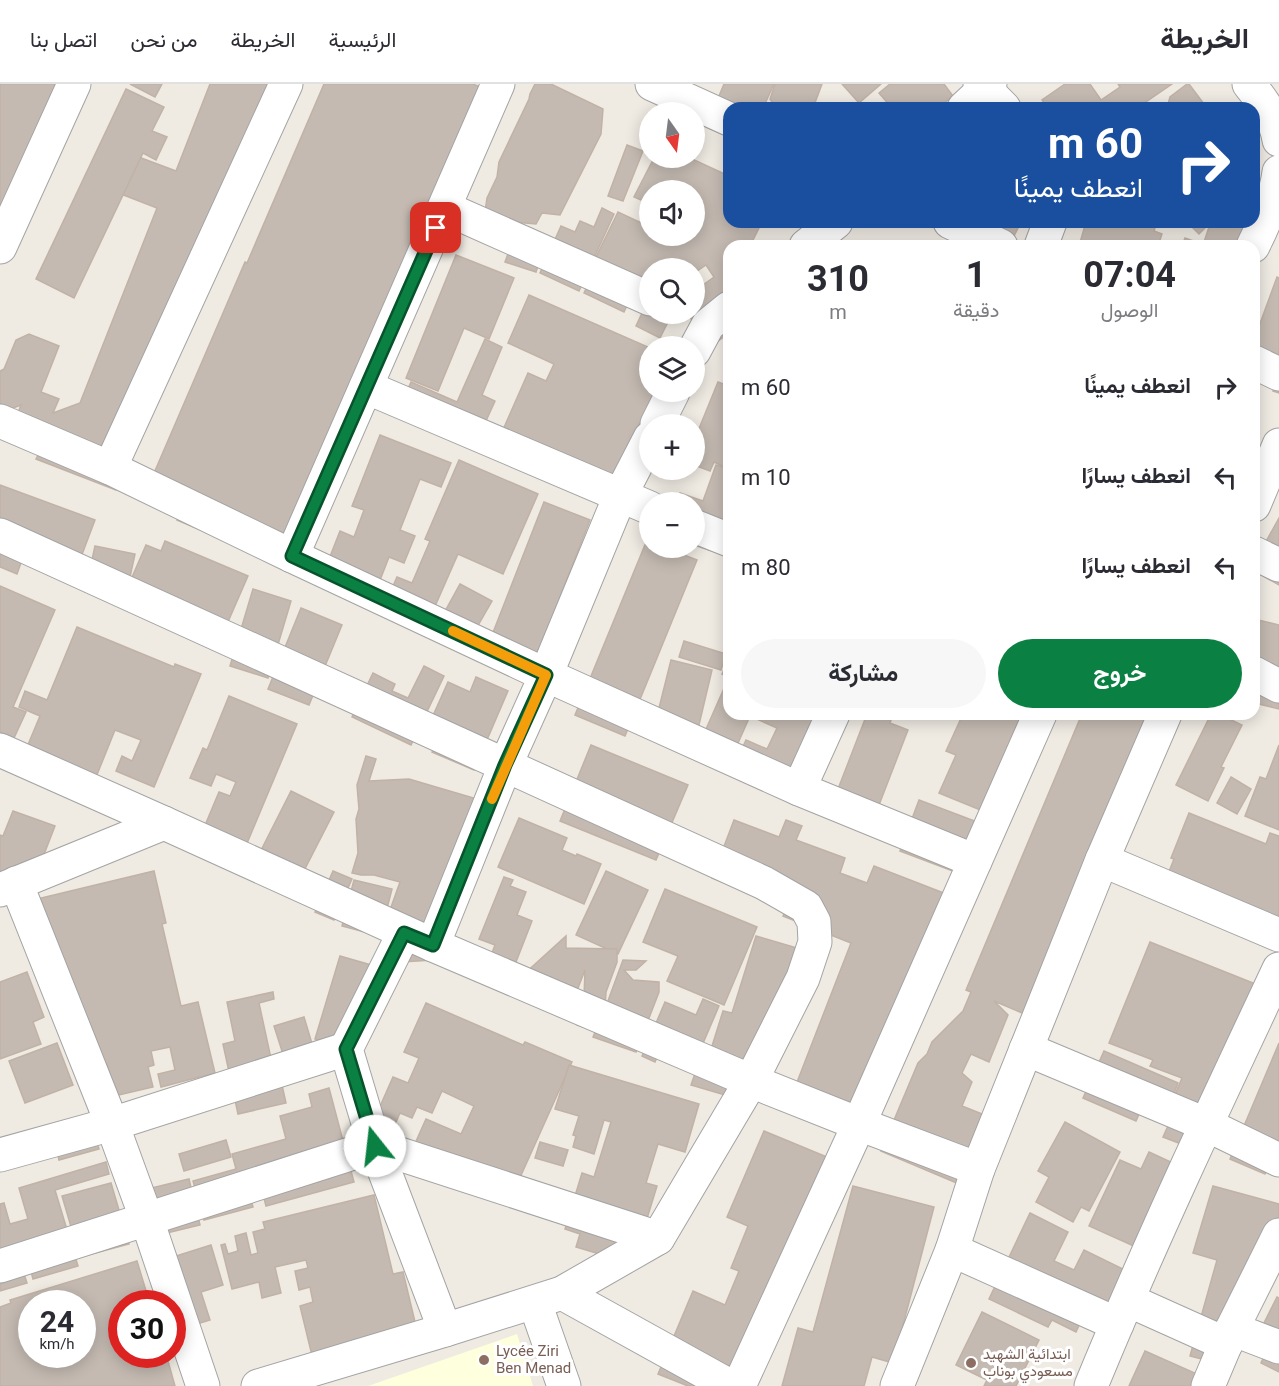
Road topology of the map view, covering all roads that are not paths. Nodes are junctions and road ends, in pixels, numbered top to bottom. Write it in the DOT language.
graph roads {
  1 [pos="74,84"];
  2 [pos="286,84"];
  3 [pos="498,84"];
  4 [pos="652,84"];
  5 [pos="1249,84"];
  6 [pos="691,92"];
  7 [pos="723,115"];
  8 [pos="1279,140"];
  9 [pos="1279,172"];
  10 [pos="445,208"];
  11 [pos="828,228"];
  12 [pos="963,228"];
  13 [pos="814,240"];
  14 [pos="988,240"];
  15 [pos="1256,240"];
  16 [pos="0,247"];
  17 [pos="639,294"];
  18 [pos="1260,365"];
  19 [pos="1279,374"];
  20 [pos="366,387"];
  21 [pos="0,421"];
  22 [pos="1278,451"];
  23 [pos="639,459"];
  24 [pos="110,468"];
  25 [pos="1260,492"];
  26 [pos="620,496"];
  27 [pos="639,504"];
  28 [pos="705,530"];
  29 [pos="0,535"];
  30 [pos="723,538"];
  31 [pos="292,556"];
  32 [pos="1260,556"];
  33 [pos="1279,565"];
  34 [pos="546,675"];
  35 [pos="1260,676"];
  36 [pos="1279,686"];
  37 [pos="830,720"];
  38 [pos="1037,720"];
  39 [pos="1162,720"];
  40 [pos="0,750"];
  41 [pos="505,765"];
  42 [pos="799,789"];
  43 [pos="164,823"];
  44 [pos="1102,860"];
  45 [pos="975,861"];
  46 [pos="8,886"];
  47 [pos="1279,934"];
  48 [pos="418,939"];
  49 [pos="1279,969"];
  50 [pos="346,1049"];
  51 [pos="1026,1049"];
  52 [pos="751,1081"];
  53 [pos="112,1124"];
  54 [pos="859,1124"];
  55 [pos="1205,1124"];
  56 [pos="375,1146"];
  57 [pos="0,1155"];
  58 [pos="1279,1160"];
  59 [pos="978,1169"];
  60 [pos="147,1220"];
  61 [pos="1279,1235"];
  62 [pos="658,1238"];
  63 [pos="952,1250"];
  64 [pos="0,1266"];
  65 [pos="548,1298"];
  66 [pos="1122,1312"];
  67 [pos="445,1330"];
  68 [pos="1229,1336"];
  69 [pos="1279,1347"];
  70 [pos="203,1386"];
  71 [pos="258,1386"];
  72 [pos="564,1386"];
  73 [pos="730,1386"];
  74 [pos="739,1386"];
  75 [pos="897,1386"];
  76 [pos="1091,1386"];
  77 [pos="1208,1386"];
  1 -- 16 [label="street"];
  2 -- 24 [label="street"];
  3 -- 10 [label="street"];
  4 -- 6 [label="street"];
  5 -- 8 [label="street"];
  6 -- 7 [label="street"];
  9 -- 15 [label="street"];
  10 -- 17 [label="street"];
  10 -- 20 [label="street"];
  11 -- 13 [label="street"];
  12 -- 14 [label="street"];
  18 -- 19 [label="street"];
  20 -- 26 [label="street"];
  20 -- 31 [label="street"];
  21 -- 24 [label="street"];
  22 -- 25 [label="street"];
  23 -- 26 [label="street"];
  24 -- 31 [label="street"];
  26 -- 27 [label="street"];
  26 -- 34 [label="street"];
  28 -- 30 [label="street"];
  29 -- 41 [label="street"];
  31 -- 34 [label="street"];
  32 -- 33 [label="street"];
  34 -- 41 [label="street"];
  34 -- 42 [label="street"];
  35 -- 36 [label="street"];
  37 -- 42 [label="street"];
  38 -- 45 [label="street"];
  39 -- 44 [label="street"];
  40 -- 43 [label="street"];
  41 -- 48 [label="street"];
  41 -- 52 [label="street"];
  42 -- 45 [label="street"];
  43 -- 46 [label="street"];
  43 -- 48 [label="street"];
  44 -- 47 [label="street"];
  44 -- 51 [label="street"];
  45 -- 54 [label="street"];
  46 -- 53 [label="street"];
  48 -- 50 [label="street"];
  48 -- 52 [label="street"];
  49 -- 55 [label="street"];
  50 -- 53 [label="street"];
  50 -- 56 [label="street"];
  51 -- 55 [label="street"];
  51 -- 59 [label="street"];
  52 -- 54 [label="street"];
  52 -- 62 [label="street"];
  53 -- 57 [label="street"];
  53 -- 60 [label="street"];
  54 -- 59 [label="street"];
  54 -- 74 [label="street"];
  55 -- 58 [label="street"];
  55 -- 66 [label="street"];
  56 -- 60 [label="street"];
  56 -- 62 [label="street"];
  56 -- 67 [label="street"];
  59 -- 63 [label="street"];
  60 -- 64 [label="street"];
  60 -- 70 [label="street"];
  61 -- 68 [label="street"];
  62 -- 65 [label="street"];
  63 -- 66 [label="street"];
  63 -- 75 [label="street"];
  65 -- 67 [label="street"];
  65 -- 72 [label="street"];
  65 -- 73 [label="street"];
  66 -- 68 [label="street"];
  66 -- 76 [label="street"];
  67 -- 71 [label="street"];
  68 -- 69 [label="street"];
  68 -- 77 [label="street"];
}
